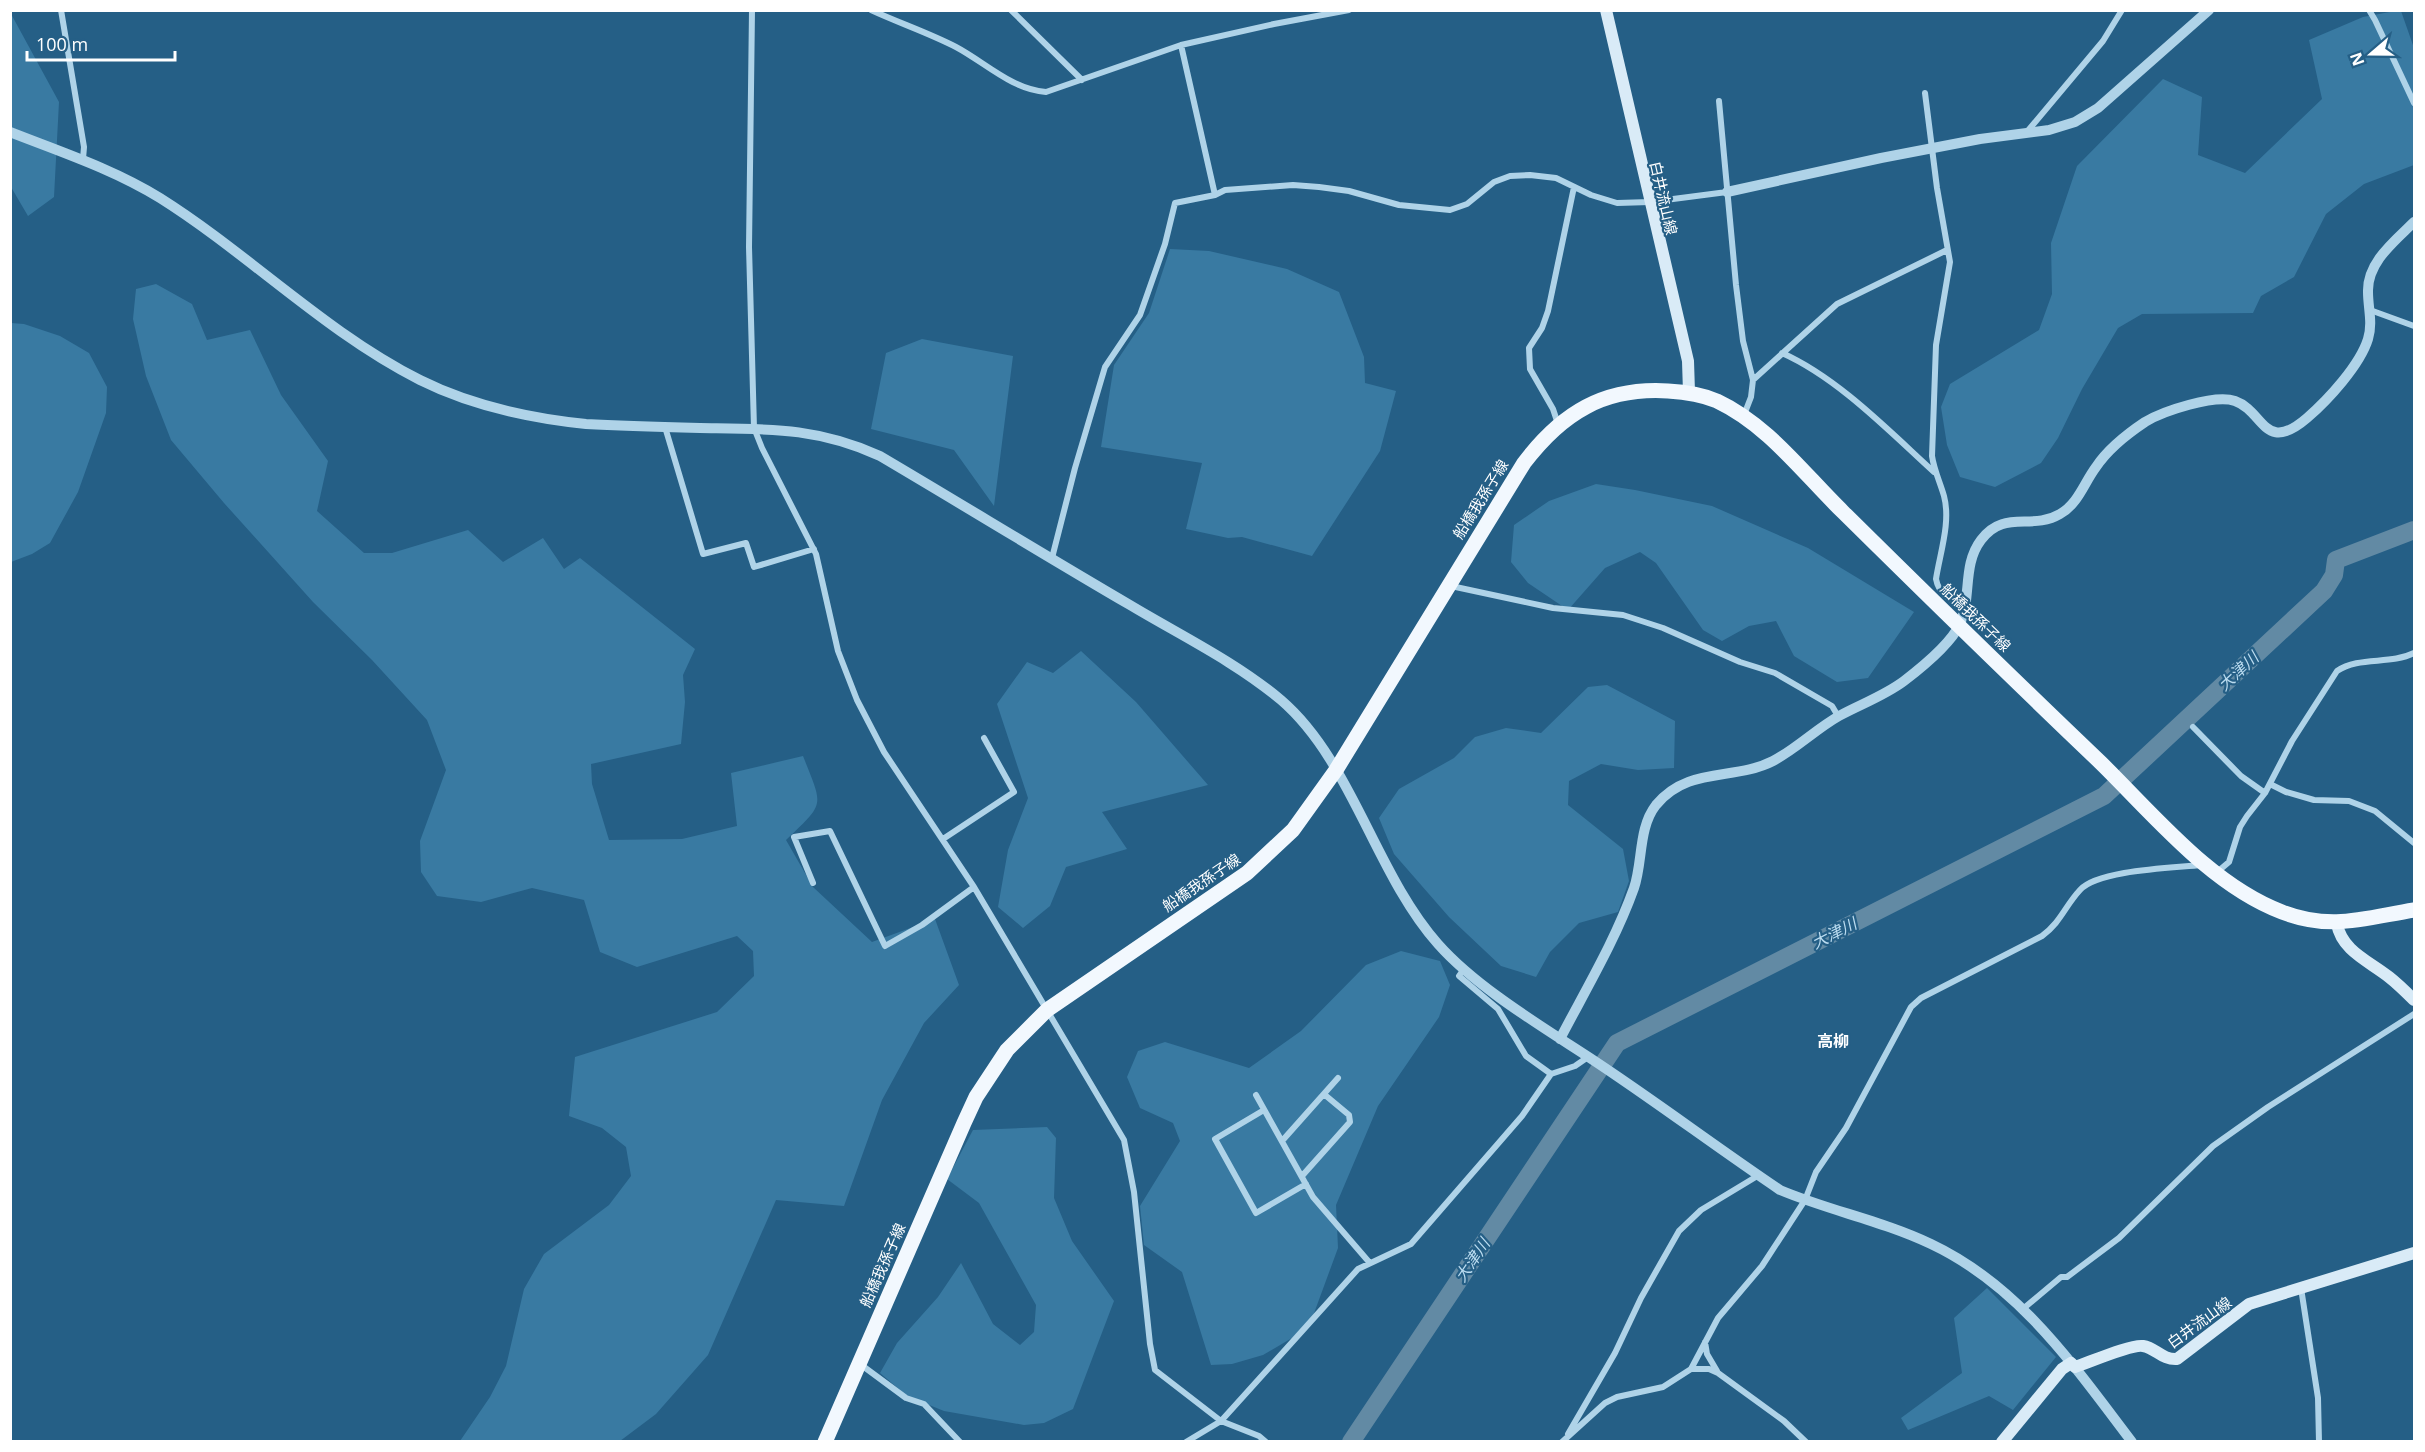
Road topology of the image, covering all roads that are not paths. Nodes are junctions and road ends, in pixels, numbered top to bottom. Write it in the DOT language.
graph roads {
  1 [pos="61,10"];
  2 [pos="752,10"];
  3 [pos="871,10"];
  4 [pos="1011,10"];
  5 [pos="1349,10"];
  6 [pos="1606,10"];
  7 [pos="2122,10"];
  8 [pos="2210,10"];
  9 [pos="2368,10"];
  10 [pos="1181,45"];
  11 [pos="1082,80"];
  12 [pos="1925,93"];
  13 [pos="1719,101"];
  14 [pos="2415,103"];
  15 [pos="10,132"];
  16 [pos="2026,134"];
  17 [pos="1932,148"];
  18 [pos="84,159"];
  19 [pos="1574,187"];
  20 [pos="1726,192"];
  21 [pos="1215,195"];
  22 [pos="1650,202"];
  23 [pos="2415,222"];
  24 [pos="1947,250"];
  25 [pos="2370,310"];
  26 [pos="2415,326"];
  27 [pos="1782,353"];
  28 [pos="1753,380"];
  29 [pos="1689,392"];
  30 [pos="1744,416"];
  31 [pos="1558,424"];
  32 [pos="664,427"];
  33 [pos="754,428"];
  34 [pos="1935,473"];
  35 [pos="814,549"];
  36 [pos="1052,558"];
  37 [pos="1448,586"];
  38 [pos="1964,607"];
  39 [pos="1959,627"];
  40 [pos="2415,653"];
  41 [pos="1838,716"];
  42 [pos="2193,727"];
  43 [pos="984,738"];
  44 [pos="1336,770"];
  45 [pos="2270,784"];
  46 [pos="2265,793"];
  47 [pos="943,839"];
  48 [pos="2415,843"];
  49 [pos="2210,869"];
  50 [pos="813,883"];
  51 [pos="974,887"];
  52 [pos="2415,910"];
  53 [pos="2337,924"];
  54 [pos="1464,969"];
  55 [pos="2415,1000"];
  56 [pos="1047,1010"];
  57 [pos="2415,1014"];
  58 [pos="1560,1039"];
  59 [pos="1590,1058"];
  60 [pos="1551,1074"];
  61 [pos="1338,1078"];
  62 [pos="1256,1095"];
  63 [pos="1325,1095"];
  64 [pos="1264,1110"];
  65 [pos="1282,1141"];
  66 [pos="1302,1176"];
  67 [pos="1759,1176"];
  68 [pos="1306,1184"];
  69 [pos="1805,1200"];
  70 [pos="2415,1253"];
  71 [pos="1369,1262"];
  72 [pos="2301,1288"];
  73 [pos="2024,1308"];
  74 [pos="1705,1342"];
  75 [pos="860,1363"];
  76 [pos="2073,1365"];
  77 [pos="1691,1369"];
  78 [pos="1718,1373"];
  79 [pos="1221,1421"];
  80 [pos="1564,1439"];
  81 [pos="825,1442"];
  82 [pos="960,1442"];
  83 [pos="1186,1442"];
  84 [pos="1266,1442"];
  85 [pos="1806,1442"];
  86 [pos="2002,1442"];
  87 [pos="2132,1442"];
  88 [pos="2319,1442"];
  1 -- 18 [label="street"];
  2 -- 33 [label="street"];
  3 -- 11 [label="street"];
  4 -- 11 [label="street"];
  5 -- 10 [label="street"];
  6 -- 22 [label="main road, 白井流山線"];
  7 -- 16 [label="street"];
  8 -- 16 [label="street"];
  9 -- 14 [label="street"];
  10 -- 11 [label="street"];
  10 -- 21 [label="street"];
  12 -- 17 [label="street"];
  13 -- 20 [label="street"];
  15 -- 18 [label="street"];
  16 -- 17 [label="street"];
  17 -- 20 [label="street"];
  17 -- 24 [label="street"];
  18 -- 32 [label="street"];
  19 -- 21 [label="street"];
  19 -- 22 [label="street"];
  19 -- 31 [label="street"];
  20 -- 22 [label="street"];
  20 -- 28 [label="street"];
  21 -- 36 [label="street"];
  22 -- 29 [label="main road, 白井流山線"];
  23 -- 25 [label="street"];
  24 -- 27 [label="street"];
  24 -- 34 [label="street"];
  25 -- 26 [label="street"];
  25 -- 38 [label="street"];
  27 -- 28 [label="street"];
  27 -- 34 [label="street"];
  28 -- 30 [label="street"];
  29 -- 30 [label="main road, 船橋我孫子線"];
  29 -- 31 [label="main road, 船橋我孫子線"];
  30 -- 39 [label="main road, 船橋我孫子線"];
  31 -- 37 [label="main road, 船橋我孫子線"];
  32 -- 33 [label="street"];
  32 -- 35 [label="street"];
  33 -- 35 [label="street"];
  33 -- 36 [label="street"];
  34 -- 38 [label="street"];
  35 -- 47 [label="street"];
  36 -- 44 [label="street"];
  37 -- 41 [label="street"];
  37 -- 44 [label="main road, 船橋我孫子線"];
  38 -- 39 [label="street"];
  39 -- 41 [label="street"];
  39 -- 49 [label="main road, 船橋我孫子線"];
  40 -- 45 [label="street"];
  41 -- 58 [label="street"];
  42 -- 46 [label="street"];
  43 -- 47 [label="street"];
  44 -- 54 [label="street"];
  44 -- 56 [label="main road, 船橋我孫子線"];
  45 -- 46 [label="street"];
  45 -- 48 [label="street"];
  46 -- 49 [label="street"];
  47 -- 51 [label="street"];
  49 -- 53 [label="main road, 船橋我孫子線"];
  49 -- 69 [label="street"];
  50 -- 51 [label="street"];
  51 -- 56 [label="street"];
  52 -- 53 [label="main road, 船橋我孫子線"];
  53 -- 55 [label="main road"];
  54 -- 58 [label="street"];
  54 -- 60 [label="street"];
  56 -- 75 [label="main road, 船橋我孫子線"];
  56 -- 79 [label="street"];
  57 -- 73 [label="street"];
  58 -- 59 [label="street"];
  59 -- 60 [label="street"];
  59 -- 67 [label="street"];
  60 -- 71 [label="street"];
  61 -- 63 [label="street"];
  62 -- 64 [label="street"];
  63 -- 65 [label="street"];
  63 -- 66 [label="street"];
  64 -- 65 [label="street"];
  64 -- 68 [label="street"];
  65 -- 66 [label="street"];
  66 -- 68 [label="street"];
  67 -- 69 [label="street"];
  67 -- 80 [label="street"];
  68 -- 71 [label="street"];
  69 -- 73 [label="street"];
  69 -- 74 [label="street"];
  70 -- 72 [label="main road, 白井流山線"];
  71 -- 79 [label="street"];
  72 -- 76 [label="main road, 白井流山線"];
  72 -- 88 [label="street"];
  73 -- 76 [label="street"];
  74 -- 77 [label="street"];
  74 -- 78 [label="street"];
  75 -- 81 [label="main road, 船橋我孫子線"];
  75 -- 82 [label="street"];
  76 -- 86 [label="main road, 白井流山線"];
  76 -- 87 [label="street"];
  77 -- 78 [label="street"];
  77 -- 80 [label="street"];
  78 -- 85 [label="street"];
  79 -- 83 [label="street"];
  79 -- 84 [label="street"];
}
